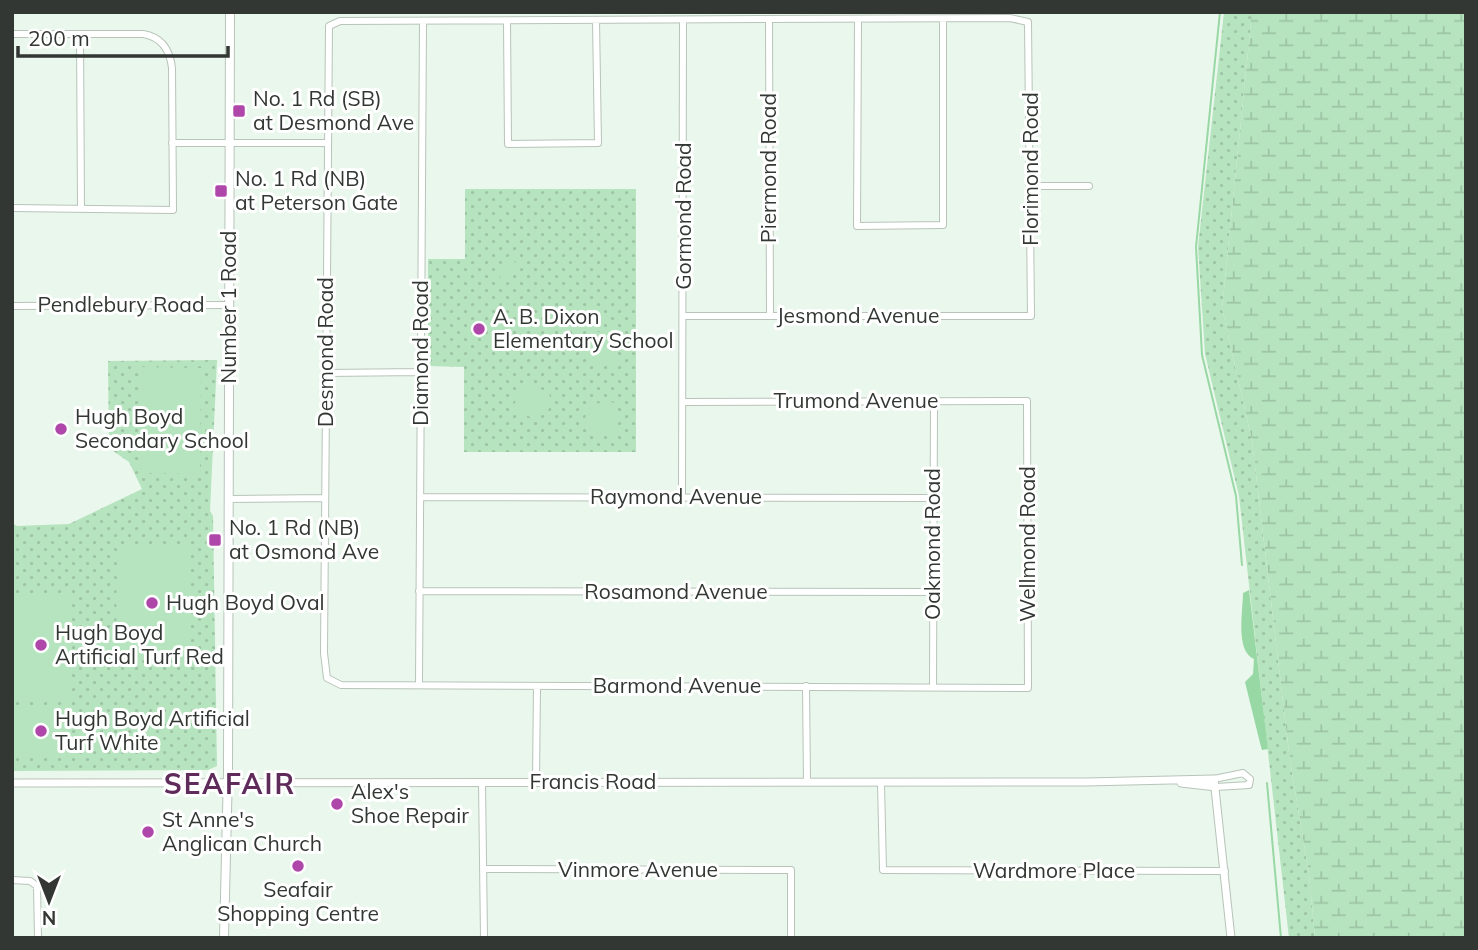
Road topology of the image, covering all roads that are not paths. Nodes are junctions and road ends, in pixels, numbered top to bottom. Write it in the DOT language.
graph roads {
  1 [pos="230,12"];
  2 [pos="554,12"];
  3 [pos="899,15"];
  4 [pos="858,19"];
  5 [pos="943,19"];
  6 [pos="596,20"];
  7 [pos="683,20"];
  8 [pos="769,20"];
  9 [pos="423,21"];
  10 [pos="507,21"];
  11 [pos="554,21"];
  12 [pos="12,34"];
  13 [pos="80,34"];
  14 [pos="230,143"];
  15 [pos="326,143"];
  16 [pos="172,144"];
  17 [pos="1031,186"];
  18 [pos="1089,186"];
  19 [pos="12,208"];
  20 [pos="81,209"];
  21 [pos="229,305"];
  22 [pos="12,306"];
  23 [pos="684,316"];
  24 [pos="769,316"];
  25 [pos="1031,316"];
  26 [pos="421,372"];
  27 [pos="326,373"];
  28 [pos="934,401"];
  29 [pos="1027,401"];
  30 [pos="685,402"];
  31 [pos="682,496"];
  32 [pos="420,497"];
  33 [pos="325,498"];
  34 [pos="932,498"];
  35 [pos="229,499"];
  36 [pos="419,591"];
  37 [pos="933,592"];
  38 [pos="327,678"];
  39 [pos="419,685"];
  40 [pos="537,686"];
  41 [pos="806,687"];
  42 [pos="933,687"];
  43 [pos="1028,688"];
  44 [pos="536,781"];
  45 [pos="228,782"];
  46 [pos="482,782"];
  47 [pos="807,782"];
  48 [pos="12,783"];
  49 [pos="881,783"];
  50 [pos="1215,783"];
  51 [pos="484,869"];
  52 [pos="1225,871"];
  53 [pos="12,880"];
  54 [pos="38,938"];
  55 [pos="224,938"];
  56 [pos="484,938"];
  57 [pos="791,938"];
  58 [pos="1231,938"];
  1 -- 14 [label="main road, Number 1 Road"];
  2 -- 11 [label="street"];
  3 -- 4 [label="street"];
  3 -- 5 [label="street"];
  4 -- 5 [label="street"];
  4 -- 8 [label="street"];
  5 -- 17 [label="street, Florimond Road"];
  6 -- 7 [label="street"];
  6 -- 10 [label="street"];
  6 -- 11 [label="street"];
  7 -- 8 [label="street"];
  7 -- 23 [label="street, Gormond Road"];
  8 -- 24 [label="street, Piermond Road"];
  9 -- 10 [label="street"];
  9 -- 15 [label="street, Desmond Road"];
  9 -- 26 [label="street, Diamond Road"];
  10 -- 11 [label="street"];
  12 -- 13 [label="street"];
  13 -- 16 [label="street"];
  13 -- 20 [label="street"];
  14 -- 15 [label="street"];
  14 -- 16 [label="street"];
  14 -- 21 [label="main road, Number 1 Road"];
  15 -- 27 [label="street, Desmond Road"];
  16 -- 20 [label="street"];
  17 -- 18 [label="street"];
  17 -- 25 [label="street, Florimond Road"];
  19 -- 20 [label="street"];
  21 -- 22 [label="street, Pendlebury Road"];
  21 -- 35 [label="main road, Number 1 Road"];
  23 -- 24 [label="street, Jesmond Avenue"];
  23 -- 30 [label="street, Gormond Road"];
  24 -- 25 [label="street, Jesmond Avenue"];
  26 -- 27 [label="street"];
  26 -- 32 [label="street, Diamond Road"];
  27 -- 33 [label="street, Desmond Road"];
  28 -- 29 [label="street, Trumond Avenue"];
  28 -- 30 [label="street, Trumond Avenue"];
  28 -- 34 [label="street, Oakmond Road"];
  29 -- 43 [label="street, Wellmond Road"];
  30 -- 31 [label="street, Gormond Road"];
  31 -- 32 [label="street, Raymond Avenue"];
  31 -- 34 [label="street, Raymond Avenue"];
  32 -- 36 [label="street, Diamond Road"];
  33 -- 35 [label="street"];
  33 -- 38 [label="street, Desmond Road"];
  34 -- 37 [label="street, Oakmond Road"];
  35 -- 45 [label="main road, Number 1 Road"];
  36 -- 37 [label="street, Rosamond Avenue"];
  36 -- 39 [label="street, Diamond Road"];
  37 -- 42 [label="street, Oakmond Road"];
  38 -- 39 [label="street, Barmond Avenue"];
  39 -- 40 [label="street, Barmond Avenue"];
  40 -- 41 [label="street, Barmond Avenue"];
  40 -- 44 [label="street"];
  41 -- 42 [label="street, Barmond Avenue"];
  41 -- 47 [label="street"];
  42 -- 43 [label="street, Barmond Avenue"];
  44 -- 46 [label="street, Francis Road"];
  44 -- 47 [label="street, Francis Road"];
  45 -- 46 [label="street, Francis Road"];
  45 -- 48 [label="street, Francis Road"];
  45 -- 55 [label="main road, Number 1 Road"];
  46 -- 51 [label="street"];
  47 -- 49 [label="street, Francis Road"];
  49 -- 50 [label="street, Francis Road"];
  49 -- 52 [label="street, Wardmore Place"];
  50 -- 50 [label="street, Francis Road"];
  50 -- 52 [label="street"];
  51 -- 56 [label="street"];
  51 -- 57 [label="street, Vinmore Avenue"];
  52 -- 58 [label="street"];
  53 -- 54 [label="street"];
}
